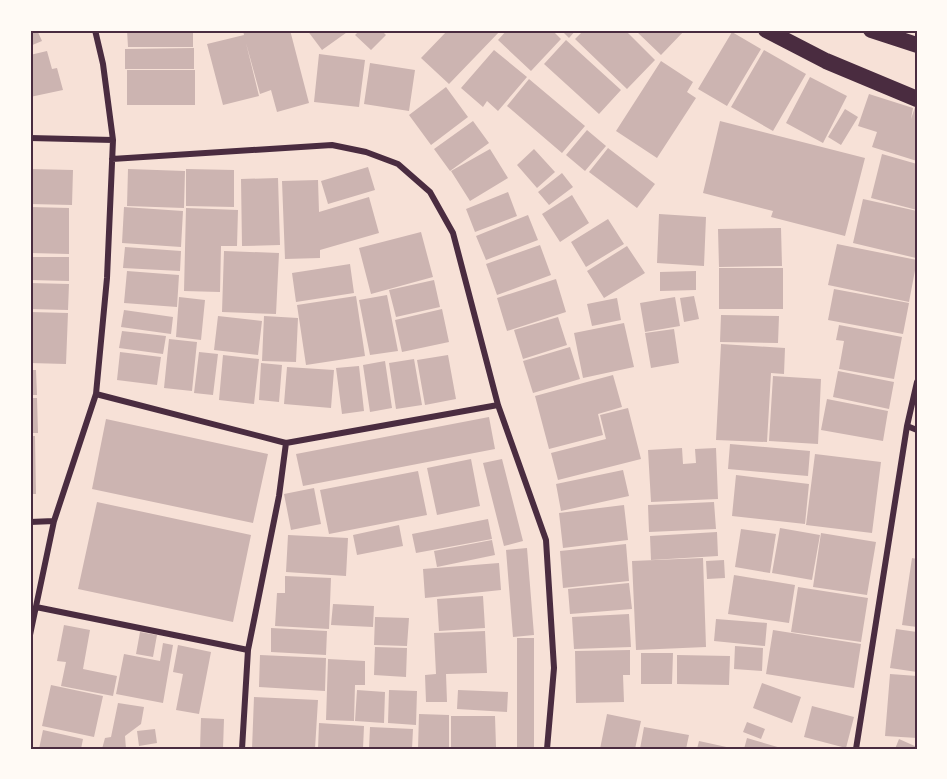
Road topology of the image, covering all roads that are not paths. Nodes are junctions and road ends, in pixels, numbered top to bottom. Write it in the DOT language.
graph roads {
  1 [pos="95,30"];
  2 [pos="766,30"];
  3 [pos="871,30"];
  4 [pos="917,45"];
  5 [pos="917,99"];
  6 [pos="30,138"];
  7 [pos="113,140"];
  8 [pos="112,159"];
  9 [pos="917,382"];
  10 [pos="96,394"];
  11 [pos="498,405"];
  12 [pos="907,426"];
  13 [pos="917,430"];
  14 [pos="286,443"];
  15 [pos="54,521"];
  16 [pos="30,522"];
  17 [pos="36,607"];
  18 [pos="30,635"];
  19 [pos="248,650"];
  20 [pos="242,749"];
  21 [pos="547,749"];
  22 [pos="856,749"];
  1 -- 7 [label="street"];
  2 -- 5 [label="highway"];
  3 -- 4 [label="highway"];
  6 -- 7 [label="street"];
  7 -- 8 [label="street"];
  8 -- 10 [label="street"];
  8 -- 11 [label="street"];
  9 -- 12 [label="street"];
  10 -- 14 [label="street"];
  10 -- 15 [label="street"];
  11 -- 14 [label="street"];
  11 -- 21 [label="street"];
  12 -- 13 [label="street"];
  12 -- 22 [label="street"];
  14 -- 19 [label="street"];
  15 -- 16 [label="street"];
  15 -- 17 [label="street"];
  17 -- 18 [label="street"];
  17 -- 19 [label="street"];
  19 -- 20 [label="street"];
}
